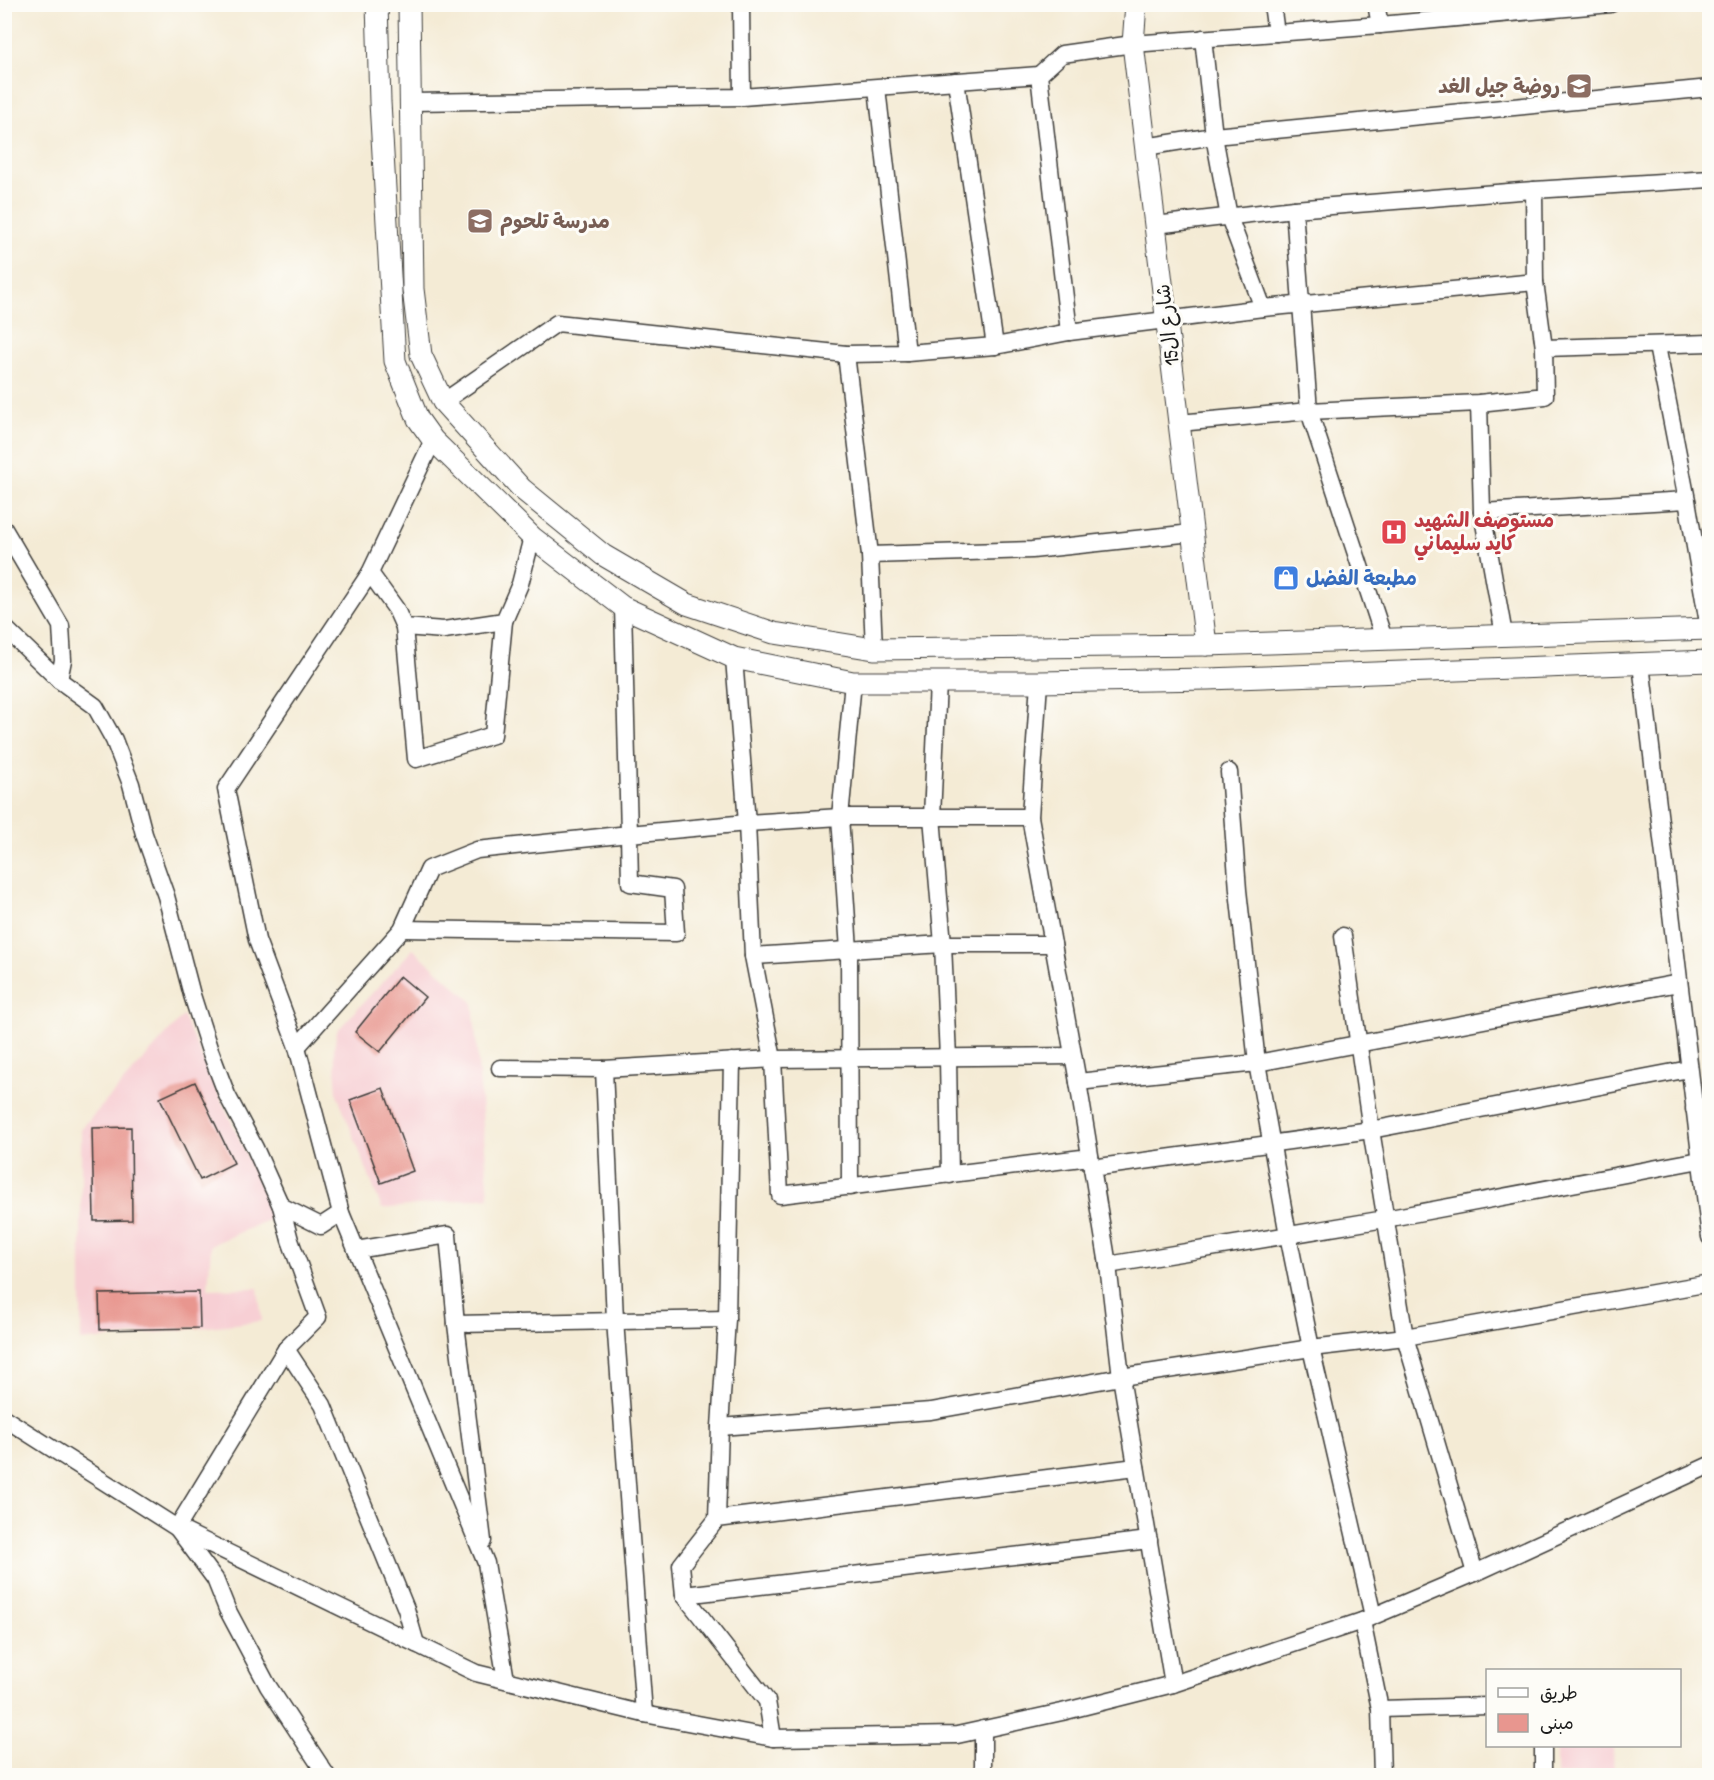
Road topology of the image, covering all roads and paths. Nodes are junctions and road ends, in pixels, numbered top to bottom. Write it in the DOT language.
graph roads {
  1 [pos="377,4"];
  2 [pos="409,4"];
  3 [pos="741,4"];
  4 [pos="1136,4"];
  5 [pos="1272,4"];
  6 [pos="1376,4"];
  7 [pos="1611,4"];
  8 [pos="1448,11"];
  9 [pos="1380,26"];
  10 [pos="1276,33"];
  11 [pos="1203,38"];
  12 [pos="1133,44"];
  13 [pos="1040,75"];
  14 [pos="956,81"];
  15 [pos="877,88"];
  16 [pos="1710,88"];
  17 [pos="742,97"];
  18 [pos="411,102"];
  19 [pos="1214,136"];
  20 [pos="1145,147"];
  21 [pos="1710,179"];
  22 [pos="1534,190"];
  23 [pos="1294,209"];
  24 [pos="1230,217"];
  25 [pos="1155,225"];
  26 [pos="1535,282"];
  27 [pos="1301,305"];
  28 [pos="1263,308"];
  29 [pos="1167,321"];
  30 [pos="1070,332"];
  31 [pos="1710,343"];
  32 [pos="995,346"];
  33 [pos="1657,346"];
  34 [pos="1544,348"];
  35 [pos="907,353"];
  36 [pos="846,354"];
  37 [pos="443,402"];
  38 [pos="1479,403"];
  39 [pos="1309,411"];
  40 [pos="1179,423"];
  41 [pos="434,440"];
  42 [pos="1687,500"];
  43 [pos="1482,512"];
  44 [pos="4,529"];
  45 [pos="1192,533"];
  46 [pos="532,537"];
  47 [pos="870,555"];
  48 [pos="370,573"];
  49 [pos="623,607"];
  50 [pos="504,621"];
  51 [pos="4,627"];
  52 [pos="404,627"];
  53 [pos="1709,629"];
  54 [pos="1504,635"];
  55 [pos="1384,639"];
  56 [pos="1206,645"];
  57 [pos="874,649"];
  58 [pos="734,658"];
  59 [pos="1710,661"];
  60 [pos="1641,664"];
  61 [pos="58,680"];
  62 [pos="853,682"];
  63 [pos="938,682"];
  64 [pos="1038,682"];
  65 [pos="1229,772"];
  66 [pos="840,817"];
  67 [pos="932,817"];
  68 [pos="1030,817"];
  69 [pos="747,822"];
  70 [pos="629,834"];
  71 [pos="402,929"];
  72 [pos="1343,936"];
  73 [pos="943,944"];
  74 [pos="1053,944"];
  75 [pos="849,950"];
  76 [pos="753,956"];
  77 [pos="1679,983"];
  78 [pos="1358,1046"];
  79 [pos="297,1047"];
  80 [pos="1073,1056"];
  81 [pos="948,1058"];
  82 [pos="773,1059"];
  83 [pos="851,1059"];
  84 [pos="732,1061"];
  85 [pos="1257,1063"];
  86 [pos="500,1068"];
  87 [pos="604,1069"];
  88 [pos="1689,1069"];
  89 [pos="1078,1082"];
  90 [pos="1702,1106"];
  91 [pos="1371,1130"];
  92 [pos="1272,1144"];
  93 [pos="1700,1160"];
  94 [pos="1091,1163"];
  95 [pos="950,1175"];
  96 [pos="850,1187"];
  97 [pos="281,1206"];
  98 [pos="341,1213"];
  99 [pos="1385,1219"];
  100 [pos="1288,1235"];
  101 [pos="1710,1237"];
  102 [pos="357,1251"];
  103 [pos="1108,1265"];
  104 [pos="1710,1283"];
  105 [pos="727,1319"];
  106 [pos="615,1320"];
  107 [pos="456,1324"];
  108 [pos="1405,1336"];
  109 [pos="1311,1348"];
  110 [pos="286,1349"];
  111 [pos="1120,1377"];
  112 [pos="4,1418"];
  113 [pos="720,1427"];
  114 [pos="1710,1465"];
  115 [pos="1136,1467"];
  116 [pos="717,1519"];
  117 [pos="177,1528"];
  118 [pos="1149,1540"];
  119 [pos="486,1563"];
  120 [pos="1475,1573"];
  121 [pos="684,1595"];
  122 [pos="1368,1619"];
  123 [pos="416,1644"];
  124 [pos="506,1680"];
  125 [pos="1173,1684"];
  126 [pos="1486,1706"];
  127 [pos="1380,1709"];
  128 [pos="644,1714"];
  129 [pos="983,1729"];
  130 [pos="773,1738"];
  131 [pos="1543,1747"];
  132 [pos="327,1776"];
  133 [pos="983,1776"];
  134 [pos="1382,1776"];
  135 [pos="1543,1776"];
  1 -- 41 [label="main road"];
  2 -- 18 [label="main road"];
  3 -- 17 [label="street"];
  4 -- 12 [label="main road, شارع ال15"];
  5 -- 10 [label="street"];
  6 -- 9 [label="street"];
  7 -- 8 [label="street"];
  8 -- 9 [label="street"];
  9 -- 10 [label="street"];
  10 -- 11 [label="street"];
  11 -- 12 [label="street"];
  11 -- 19 [label="street"];
  12 -- 13 [label="street"];
  12 -- 20 [label="main road, شارع ال15"];
  13 -- 14 [label="street"];
  13 -- 30 [label="street"];
  14 -- 15 [label="street"];
  14 -- 32 [label="street"];
  15 -- 17 [label="street"];
  15 -- 35 [label="street"];
  16 -- 19 [label="street"];
  17 -- 18 [label="street"];
  18 -- 37 [label="main road"];
  19 -- 20 [label="street"];
  19 -- 24 [label="street"];
  20 -- 25 [label="main road, شارع ال15"];
  21 -- 22 [label="street"];
  22 -- 23 [label="street"];
  22 -- 26 [label="street"];
  23 -- 24 [label="street"];
  23 -- 27 [label="street"];
  24 -- 25 [label="street"];
  24 -- 28 [label="street"];
  25 -- 29 [label="main road, شارع ال15"];
  26 -- 27 [label="street"];
  26 -- 34 [label="street"];
  27 -- 28 [label="street"];
  27 -- 39 [label="street"];
  28 -- 29 [label="street"];
  29 -- 30 [label="street"];
  29 -- 40 [label="main road, شارع ال15"];
  30 -- 32 [label="street"];
  31 -- 33 [label="street"];
  32 -- 35 [label="street"];
  33 -- 34 [label="street"];
  33 -- 42 [label="street"];
  34 -- 38 [label="street"];
  35 -- 36 [label="street"];
  36 -- 37 [label="street"];
  36 -- 47 [label="street"];
  37 -- 57 [label="main road"];
  38 -- 39 [label="street"];
  38 -- 43 [label="street"];
  39 -- 40 [label="street"];
  39 -- 55 [label="street"];
  40 -- 45 [label="main road, شارع ال15"];
  41 -- 46 [label="main road"];
  41 -- 48 [label="street"];
  42 -- 43 [label="street"];
  42 -- 53 [label="street"];
  43 -- 54 [label="street"];
  44 -- 61 [label="street"];
  45 -- 47 [label="street"];
  45 -- 56 [label="main road, شارع ال15"];
  46 -- 49 [label="main road"];
  46 -- 50 [label="street"];
  47 -- 57 [label="street"];
  48 -- 52 [label="street"];
  48 -- 79 [label="street"];
  49 -- 58 [label="main road"];
  49 -- 70 [label="street"];
  50 -- 52 [label="street"];
  50 -- 52 [label="street"];
  51 -- 61 [label="street"];
  53 -- 54 [label="main road"];
  54 -- 55 [label="main road"];
  55 -- 56 [label="main road"];
  56 -- 57 [label="main road"];
  58 -- 62 [label="main road"];
  58 -- 69 [label="street"];
  59 -- 60 [label="main road"];
  60 -- 64 [label="main road"];
  60 -- 77 [label="street"];
  61 -- 97 [label="street"];
  62 -- 63 [label="main road"];
  62 -- 66 [label="street"];
  63 -- 64 [label="main road"];
  63 -- 67 [label="street"];
  64 -- 68 [label="street"];
  65 -- 85 [label="street"];
  66 -- 67 [label="street"];
  66 -- 69 [label="street"];
  66 -- 75 [label="street"];
  67 -- 68 [label="street"];
  67 -- 73 [label="street"];
  68 -- 74 [label="street"];
  69 -- 70 [label="street"];
  69 -- 76 [label="street"];
  70 -- 71 [label="street"];
  70 -- 71 [label="street"];
  71 -- 79 [label="street"];
  72 -- 78 [label="street"];
  73 -- 74 [label="street"];
  73 -- 75 [label="street"];
  73 -- 81 [label="street"];
  74 -- 80 [label="street"];
  75 -- 76 [label="street"];
  75 -- 83 [label="street"];
  76 -- 82 [label="street"];
  77 -- 78 [label="street"];
  77 -- 88 [label="street"];
  78 -- 85 [label="street"];
  78 -- 91 [label="street"];
  79 -- 98 [label="street"];
  80 -- 81 [label="street"];
  80 -- 89 [label="street"];
  81 -- 83 [label="street"];
  81 -- 95 [label="street"];
  82 -- 83 [label="street"];
  82 -- 84 [label="street"];
  82 -- 96 [label="street"];
  83 -- 96 [label="street"];
  84 -- 87 [label="street"];
  84 -- 105 [label="street"];
  85 -- 89 [label="street"];
  85 -- 92 [label="street"];
  86 -- 87 [label="street"];
  87 -- 106 [label="street"];
  88 -- 90 [label="street"];
  88 -- 91 [label="street"];
  89 -- 94 [label="street"];
  90 -- 93 [label="street"];
  91 -- 92 [label="street"];
  91 -- 99 [label="street"];
  92 -- 94 [label="street"];
  92 -- 100 [label="street"];
  93 -- 99 [label="street"];
  93 -- 101 [label="street"];
  94 -- 95 [label="street"];
  94 -- 103 [label="street"];
  95 -- 96 [label="street"];
  97 -- 98 [label="street"];
  97 -- 110 [label="street"];
  98 -- 102 [label="street"];
  99 -- 100 [label="street"];
  99 -- 108 [label="street"];
  100 -- 103 [label="street"];
  100 -- 109 [label="street"];
  102 -- 107 [label="street"];
  102 -- 119 [label="street"];
  103 -- 111 [label="street"];
  104 -- 108 [label="street"];
  105 -- 106 [label="street"];
  105 -- 113 [label="street"];
  106 -- 107 [label="street"];
  106 -- 128 [label="street"];
  107 -- 119 [label="street"];
  108 -- 109 [label="street"];
  108 -- 120 [label="street"];
  109 -- 111 [label="street"];
  109 -- 122 [label="street"];
  110 -- 117 [label="street"];
  110 -- 123 [label="street"];
  111 -- 113 [label="street"];
  111 -- 115 [label="street"];
  112 -- 117 [label="street"];
  113 -- 116 [label="street"];
  114 -- 120 [label="street"];
  115 -- 116 [label="street"];
  115 -- 118 [label="street"];
  116 -- 121 [label="street"];
  117 -- 123 [label="street"];
  117 -- 132 [label="street"];
  118 -- 121 [label="street"];
  118 -- 125 [label="street"];
  119 -- 124 [label="street"];
  120 -- 122 [label="street"];
  121 -- 130 [label="street"];
  122 -- 125 [label="street"];
  122 -- 127 [label="street"];
  123 -- 124 [label="street"];
  124 -- 128 [label="street"];
  125 -- 129 [label="street"];
  126 -- 127 [label="street"];
  127 -- 134 [label="street"];
  128 -- 130 [label="street"];
  129 -- 130 [label="street"];
  129 -- 133 [label="street"];
  131 -- 135 [label="street"];
}
